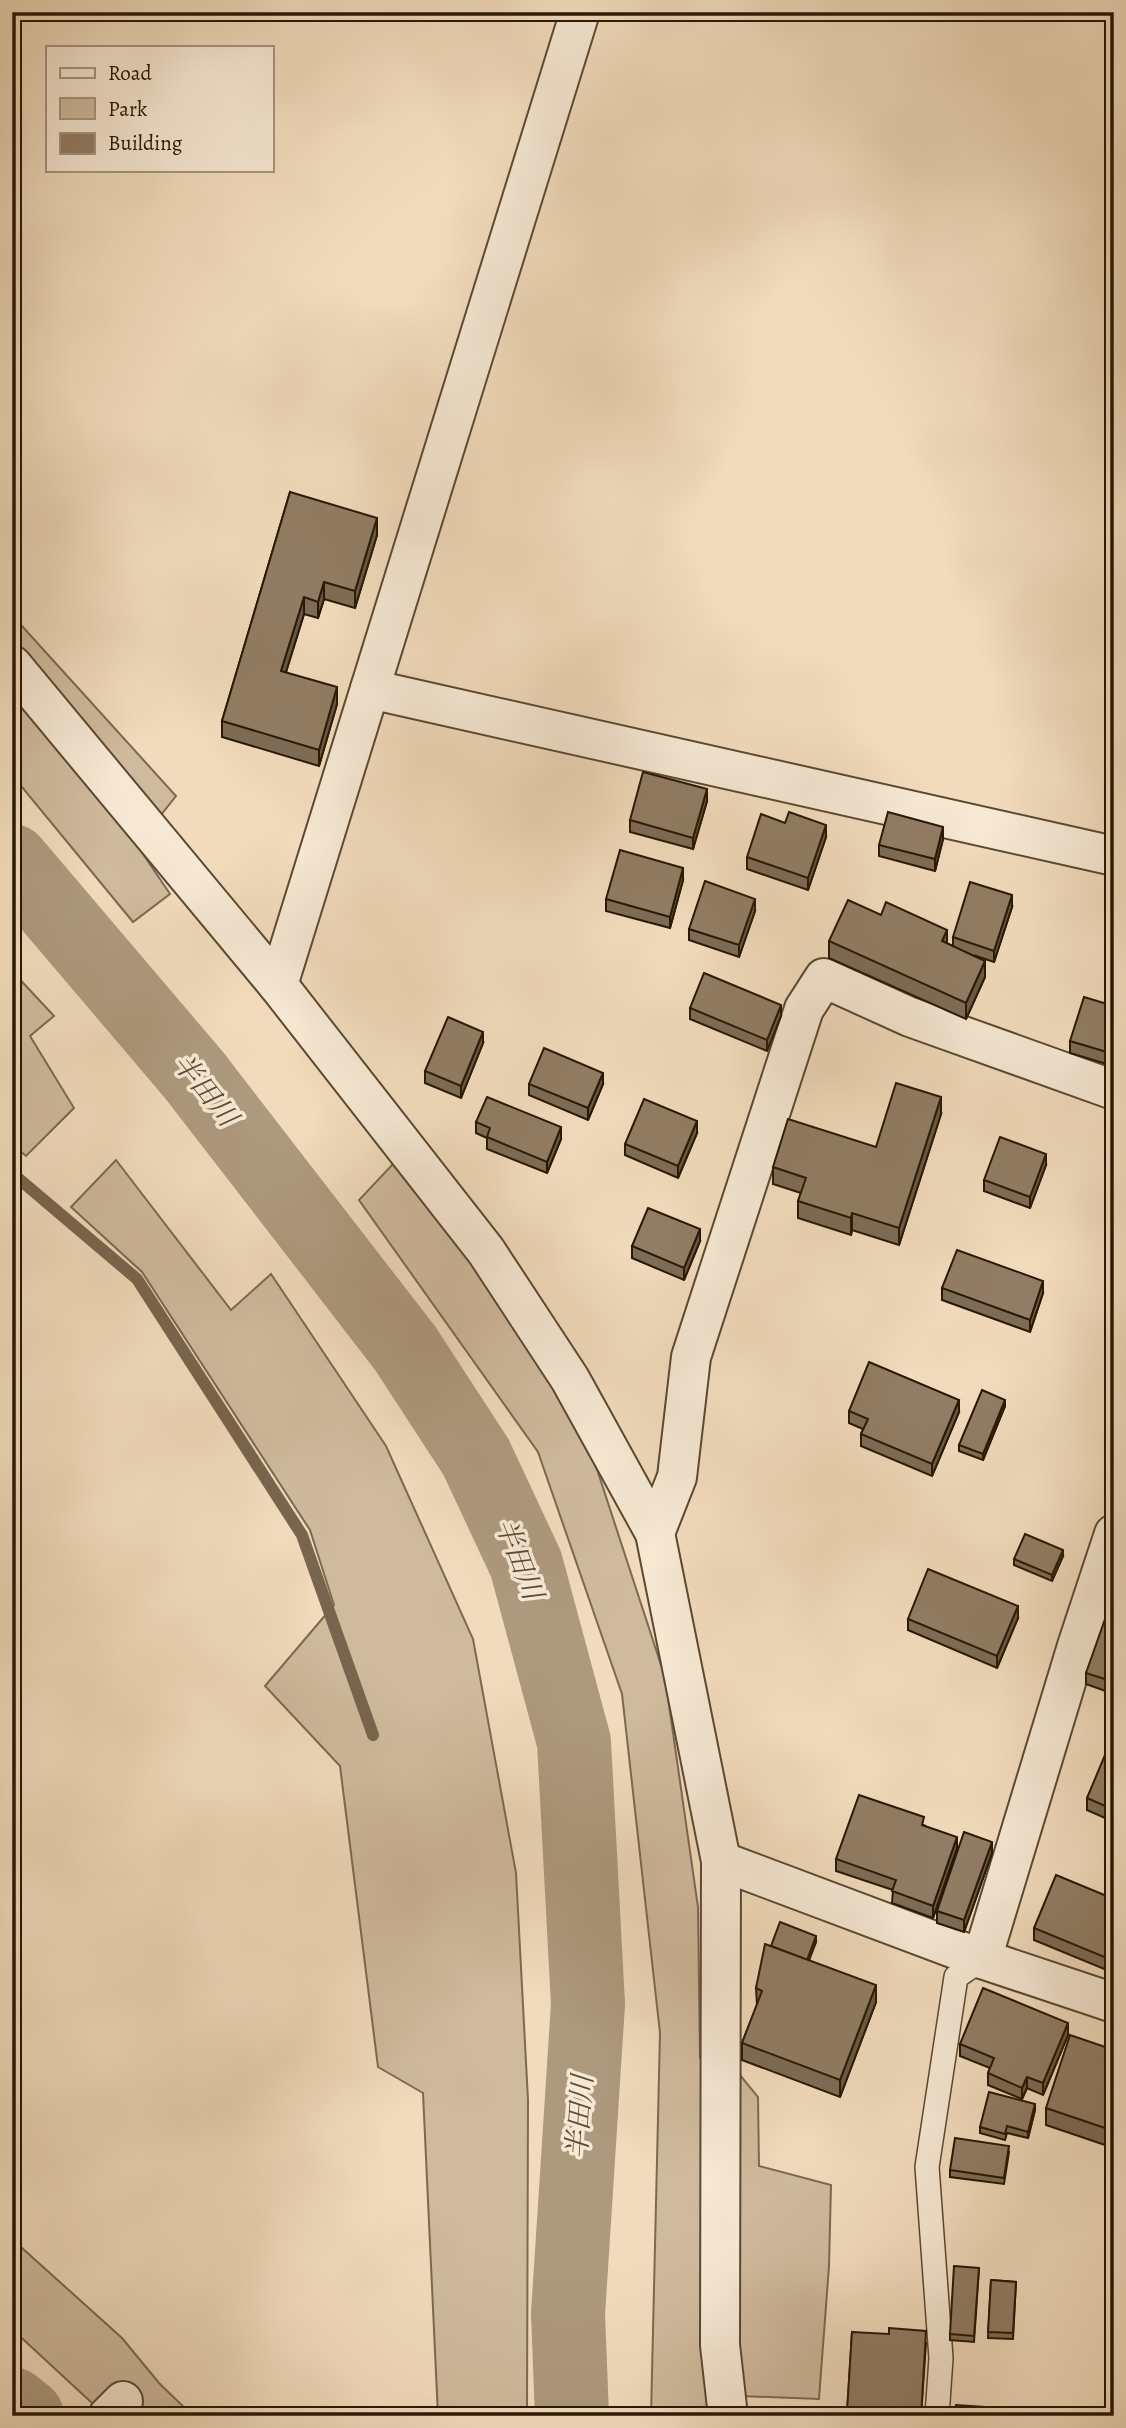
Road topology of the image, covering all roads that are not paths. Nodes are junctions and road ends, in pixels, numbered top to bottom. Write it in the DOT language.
graph roads {
  1 [pos="580,12"];
  2 [pos="12,665"];
  3 [pos="370,689"];
  4 [pos="1114,856"];
  5 [pos="278,985"];
  6 [pos="1114,1090"];
  7 [pos="655,1533"];
  8 [pos="1114,1534"];
  9 [pos="721,1861"];
  10 [pos="982,1959"];
  11 [pos="1114,2003"];
  12 [pos="728,2416"];
  13 [pos="937,2416"];
  1 -- 3 [label="street"];
  2 -- 5 [label="street"];
  3 -- 4 [label="street"];
  3 -- 5 [label="street"];
  5 -- 7 [label="street"];
  6 -- 7 [label="street"];
  7 -- 9 [label="street"];
  8 -- 10 [label="street"];
  9 -- 10 [label="street"];
  9 -- 12 [label="street"];
  10 -- 11 [label="street"];
  10 -- 13 [label="lane"];
}
